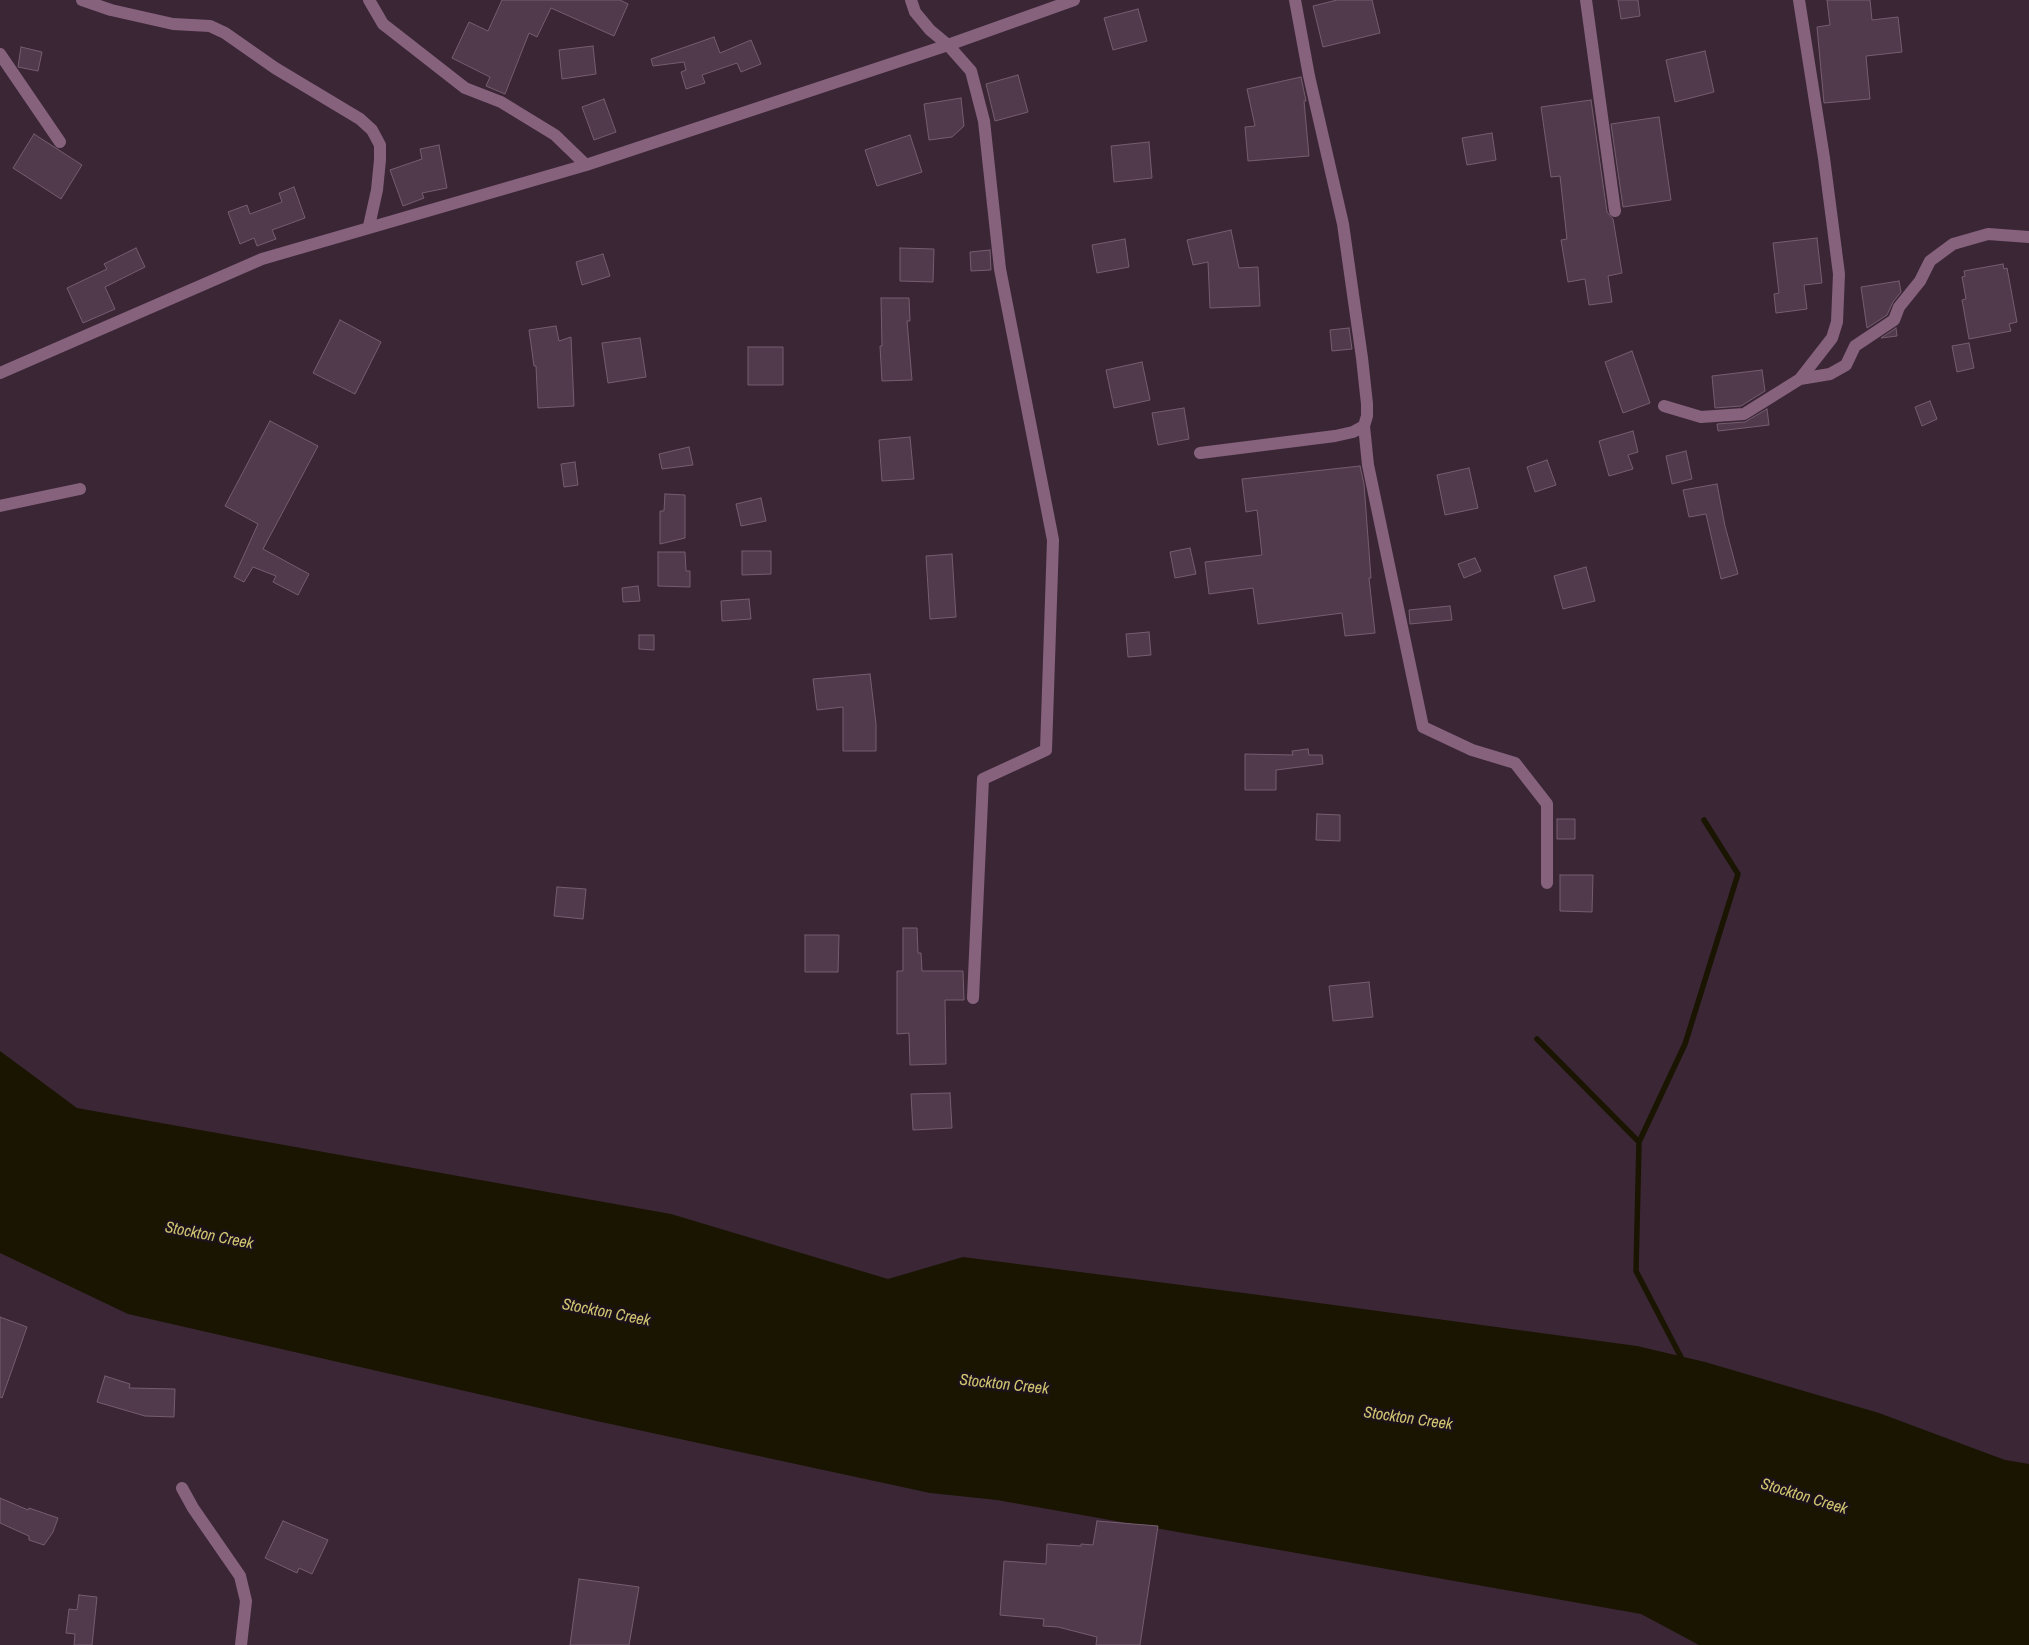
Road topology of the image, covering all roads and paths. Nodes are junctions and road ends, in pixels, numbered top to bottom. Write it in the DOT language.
graph roads {
  1 [pos="82,0"];
  2 [pos="369,0"];
  3 [pos="911,0"];
  4 [pos="1074,0"];
  5 [pos="1295,0"];
  6 [pos="1586,0"];
  7 [pos="1799,0"];
  8 [pos="948,46"];
  9 [pos="0,54"];
  10 [pos="60,142"];
  11 [pos="586,165"];
  12 [pos="1616,211"];
  13 [pos="369,226"];
  14 [pos="2029,237"];
  15 [pos="0,373"];
  16 [pos="1800,379"];
  17 [pos="1664,406"];
  18 [pos="1364,426"];
  19 [pos="1200,453"];
  20 [pos="80,489"];
  21 [pos="0,506"];
  22 [pos="1547,883"];
  23 [pos="973,998"];
  24 [pos="182,1488"];
  25 [pos="241,1645"];
  1 -- 13 [label="street"];
  2 -- 11 [label="street"];
  3 -- 8 [label="street"];
  4 -- 8 [label="street"];
  5 -- 18 [label="street"];
  6 -- 12 [label="street"];
  7 -- 16 [label="street"];
  8 -- 11 [label="street"];
  8 -- 23 [label="street"];
  9 -- 10 [label="street"];
  11 -- 13 [label="street"];
  13 -- 15 [label="street"];
  14 -- 16 [label="street"];
  16 -- 17 [label="street"];
  18 -- 19 [label="street"];
  18 -- 22 [label="street"];
  20 -- 21 [label="street"];
  24 -- 25 [label="street"];
}
